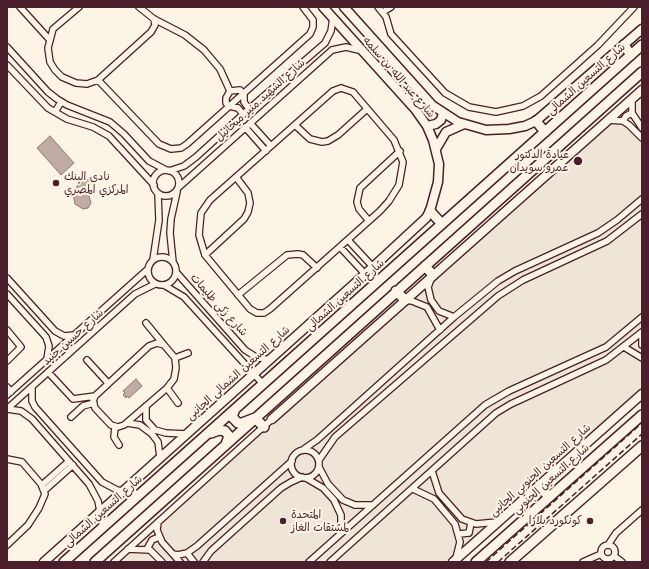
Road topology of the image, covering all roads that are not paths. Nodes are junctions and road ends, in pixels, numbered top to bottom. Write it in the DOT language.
graph roads {
  1 [pos="20,7"];
  2 [pos="78,7"];
  3 [pos="139,7"];
  4 [pos="303,7"];
  5 [pos="323,7"];
  6 [pos="344,7"];
  7 [pos="378,7"];
  8 [pos="391,7"];
  9 [pos="634,7"];
  10 [pos="384,12"];
  11 [pos="333,18"];
  12 [pos="154,19"];
  13 [pos="642,29"];
  14 [pos="49,39"];
  15 [pos="325,43"];
  16 [pos="624,45"];
  17 [pos="642,45"];
  18 [pos="7,47"];
  19 [pos="332,50"];
  20 [pos="363,52"];
  21 [pos="631,55"];
  22 [pos="7,65"];
  23 [pos="642,72"];
  24 [pos="98,80"];
  25 [pos="642,90"];
  26 [pos="230,91"];
  27 [pos="244,94"];
  28 [pos="632,99"];
  29 [pos="61,102"];
  30 [pos="230,106"];
  31 [pos="367,108"];
  32 [pos="249,109"];
  33 [pos="55,112"];
  34 [pos="442,113"];
  35 [pos="632,113"];
  36 [pos="243,114"];
  37 [pos="608,120"];
  38 [pos="536,121"];
  39 [pos="622,121"];
  40 [pos="250,123"];
  41 [pos="464,124"];
  42 [pos="295,125"];
  43 [pos="427,126"];
  44 [pos="245,127"];
  45 [pos="642,128"];
  46 [pos="545,132"];
  47 [pos="642,138"];
  48 [pos="268,148"];
  49 [pos="436,149"];
  50 [pos="400,151"];
  51 [pos="168,171"];
  52 [pos="236,177"];
  53 [pos="154,185"];
  54 [pos="178,189"];
  55 [pos="158,194"];
  56 [pos="642,199"];
  57 [pos="428,214"];
  58 [pos="642,214"];
  59 [pos="369,221"];
  60 [pos="442,224"];
  61 [pos="348,240"];
  62 [pos="340,247"];
  63 [pos="565,249"];
  64 [pos="205,255"];
  65 [pos="569,259"];
  66 [pos="153,260"];
  67 [pos="173,262"];
  68 [pos="425,266"];
  69 [pos="373,267"];
  70 [pos="317,268"];
  71 [pos="148,269"];
  72 [pos="176,272"];
  73 [pos="365,274"];
  74 [pos="433,275"];
  75 [pos="7,278"];
  76 [pos="156,284"];
  77 [pos="164,285"];
  78 [pos="396,291"];
  79 [pos="7,294"];
  80 [pos="238,295"];
  81 [pos="405,300"];
  82 [pos="37,312"];
  83 [pos="642,316"];
  84 [pos="454,317"];
  85 [pos="29,319"];
  86 [pos="146,323"];
  87 [pos="7,330"];
  88 [pos="440,330"];
  89 [pos="642,333"];
  90 [pos="75,335"];
  91 [pos="642,345"];
  92 [pos="164,346"];
  93 [pos="624,347"];
  94 [pos="188,353"];
  95 [pos="592,354"];
  96 [pos="175,358"];
  97 [pos="642,358"];
  98 [pos="47,360"];
  99 [pos="87,360"];
  100 [pos="269,360"];
  101 [pos="7,361"];
  102 [pos="403,363"];
  103 [pos="597,365"];
  104 [pos="48,372"];
  105 [pos="410,372"];
  106 [pos="254,373"];
  107 [pos="108,383"];
  108 [pos="263,384"];
  109 [pos="32,387"];
  110 [pos="166,388"];
  111 [pos="8,392"];
  112 [pos="642,394"];
  113 [pos="95,396"];
  114 [pos="94,403"];
  115 [pos="178,403"];
  116 [pos="146,406"];
  117 [pos="7,409"];
  118 [pos="235,409"];
  119 [pos="39,413"];
  120 [pos="642,415"];
  121 [pos="71,417"];
  122 [pos="255,418"];
  123 [pos="32,419"];
  124 [pos="272,419"];
  125 [pos="147,421"];
  126 [pos="127,423"];
  127 [pos="142,426"];
  128 [pos="115,427"];
  129 [pos="264,427"];
  130 [pos="153,432"];
  131 [pos="186,434"];
  132 [pos="206,435"];
  133 [pos="119,445"];
  134 [pos="225,445"];
  135 [pos="642,446"];
  136 [pos="304,450"];
  137 [pos="160,457"];
  138 [pos="7,459"];
  139 [pos="319,460"];
  140 [pos="292,461"];
  141 [pos="71,463"];
  142 [pos="319,467"];
  143 [pos="432,471"];
  144 [pos="304,478"];
  145 [pos="102,482"];
  146 [pos="539,486"];
  147 [pos="43,487"];
  148 [pos="92,488"];
  149 [pos="413,488"];
  150 [pos="123,491"];
  151 [pos="140,494"];
  152 [pos="549,497"];
  153 [pos="373,505"];
  154 [pos="642,510"];
  155 [pos="100,512"];
  156 [pos="158,522"];
  157 [pos="498,522"];
  158 [pos="471,523"];
  159 [pos="103,527"];
  160 [pos="341,533"];
  161 [pos="459,534"];
  162 [pos="159,537"];
  163 [pos="7,545"];
  164 [pos="608,545"];
  165 [pos="128,549"];
  166 [pos="147,549"];
  167 [pos="186,553"];
  168 [pos="173,554"];
  169 [pos="601,554"];
  170 [pos="614,556"];
  171 [pos="454,560"];
  172 [pos="44,562"];
  173 [pos="64,562"];
  174 [pos="95,562"];
  175 [pos="114,562"];
  176 [pos="162,562"];
  177 [pos="180,562"];
  178 [pos="194,562"];
  179 [pos="204,562"];
  180 [pos="309,562"];
  181 [pos="330,562"];
  182 [pos="476,562"];
  183 [pos="510,562"];
  184 [pos="583,562"];
  185 [pos="622,562"];
  1 -- 14 [label="street"];
  2 -- 14 [label="street"];
  3 -- 12 [label="street"];
  4 -- 27 [label="street"];
  5 -- 11 [label="main road, شارع عبد الله بن سلمه"];
  6 -- 34 [label="main road, شارع عبد الله بن سلمه"];
  7 -- 10 [label="street"];
  8 -- 10 [label="street"];
  9 -- 10 [label="street"];
  11 -- 15 [label="street, شارع الشهيد منير ميخائيل"];
  11 -- 20 [label="main road, شارع عبد الله بن سلمه"];
  12 -- 24 [label="street"];
  12 -- 26 [label="street"];
  13 -- 16 [label="main road"];
  14 -- 24 [label="street"];
  15 -- 19 [label="street"];
  15 -- 32 [label="street, شارع الشهيد منير ميخائيل"];
  16 -- 21 [label="main road"];
  16 -- 38 [label="main road"];
  17 -- 21 [label="main road, شارع التسعين الشمالى"];
  18 -- 29 [label="street"];
  19 -- 20 [label="street"];
  19 -- 40 [label="street, شارع الشهيد منير ميخائيل"];
  20 -- 43 [label="main road, شارع عبد الله بن سلمه"];
  21 -- 46 [label="main road, شارع التسعين الشمالى"];
  22 -- 33 [label="street"];
  23 -- 68 [label="main road"];
  24 -- 30 [label="street"];
  25 -- 28 [label="main road"];
  26 -- 27 [label="street"];
  26 -- 30 [label="street"];
  27 -- 30 [label="street"];
  27 -- 32 [label="street"];
  28 -- 35 [label="street"];
  28 -- 37 [label="main road"];
  29 -- 33 [label="street"];
  29 -- 51 [label="street"];
  30 -- 36 [label="street"];
  31 -- 42 [label="street"];
  31 -- 42 [label="street"];
  31 -- 50 [label="street"];
  32 -- 36 [label="street, شارع الشهيد منير ميخائيل"];
  33 -- 53 [label="street"];
  34 -- 41 [label="main road, شارع عبد الله بن سلمه"];
  34 -- 43 [label="main road"];
  35 -- 39 [label="street"];
  35 -- 45 [label="street"];
  36 -- 51 [label="street, شارع الشهيد منير ميخائيل"];
  37 -- 39 [label="street"];
  37 -- 74 [label="main road"];
  38 -- 41 [label="main road, شارع عبد الله بن سلمه"];
  38 -- 46 [label="main road"];
  39 -- 47 [label="street"];
  40 -- 44 [label="street, شارع الشهيد منير ميخائيل"];
  40 -- 48 [label="street"];
  41 -- 49 [label="main road"];
  42 -- 48 [label="street"];
  43 -- 49 [label="main road, شارع عبد الله بن سلمه"];
  44 -- 48 [label="street"];
  44 -- 54 [label="street, شارع الشهيد منير ميخائيل"];
  46 -- 60 [label="main road, شارع التسعين الشمالى"];
  48 -- 52 [label="street"];
  49 -- 57 [label="main road, شارع عبد الله بن سلمه"];
  50 -- 59 [label="street"];
  50 -- 59 [label="street"];
  51 -- 53 [label="street"];
  51 -- 54 [label="street"];
  52 -- 64 [label="street"];
  52 -- 64 [label="street"];
  53 -- 55 [label="street"];
  54 -- 55 [label="street"];
  54 -- 67 [label="street"];
  55 -- 66 [label="street"];
  56 -- 63 [label="street"];
  57 -- 60 [label="main road"];
  57 -- 69 [label="main road, شارع التسعين الشمالى الجانبى"];
  58 -- 65 [label="street"];
  59 -- 61 [label="street"];
  60 -- 108 [label="main road, شارع التسعين الشمالى"];
  61 -- 62 [label="street"];
  61 -- 69 [label="street"];
  62 -- 70 [label="street"];
  62 -- 73 [label="street"];
  63 -- 65 [label="street"];
  63 -- 84 [label="street"];
  64 -- 80 [label="street"];
  65 -- 105 [label="street"];
  66 -- 67 [label="street"];
  66 -- 71 [label="street"];
  67 -- 72 [label="street"];
  68 -- 74 [label="main road"];
  68 -- 78 [label="main road"];
  69 -- 73 [label="main road, شارع التسعين الشمالى الجانبى"];
  70 -- 80 [label="street"];
  70 -- 80 [label="street"];
  71 -- 76 [label="street"];
  71 -- 90 [label="street, شارع حسين جنيد"];
  72 -- 77 [label="street"];
  72 -- 100 [label="street, شارع زكى طليمات"];
  73 -- 100 [label="main road, شارع التسعين الشمالى الجانبى"];
  74 -- 81 [label="main road"];
  74 -- 84 [label="street"];
  75 -- 82 [label="street"];
  76 -- 77 [label="street"];
  76 -- 104 [label="street, شارع حسين جنيد"];
  77 -- 106 [label="street, شارع زكى طليمات"];
  78 -- 81 [label="main road"];
  78 -- 122 [label="main road"];
  79 -- 85 [label="street"];
  81 -- 88 [label="street"];
  81 -- 124 [label="main road"];
  82 -- 85 [label="street"];
  82 -- 90 [label="street"];
  83 -- 95 [label="street"];
  84 -- 88 [label="street"];
  85 -- 98 [label="street"];
  86 -- 92 [label="street"];
  87 -- 101 [label="street"];
  88 -- 102 [label="street"];
  89 -- 91 [label="street"];
  89 -- 93 [label="street"];
  90 -- 98 [label="street, شارع حسين جنيد"];
  92 -- 96 [label="street"];
  92 -- 107 [label="street"];
  93 -- 97 [label="street"];
  93 -- 103 [label="street"];
  94 -- 96 [label="street"];
  95 -- 103 [label="street"];
  95 -- 153 [label="street"];
  96 -- 110 [label="street"];
  98 -- 111 [label="street, شارع حسين جنيد"];
  99 -- 107 [label="street"];
  100 -- 106 [label="main road, شارع التسعين الشمالى الجانبى"];
  102 -- 105 [label="street"];
  102 -- 136 [label="street"];
  103 -- 143 [label="street"];
  104 -- 109 [label="street, شارع حسين جنيد"];
  104 -- 113 [label="street"];
  105 -- 139 [label="street"];
  106 -- 108 [label="street, شارع زكى طليمات"];
  106 -- 131 [label="main road, شارع التسعين الشمالى الجانبى"];
  107 -- 113 [label="street"];
  108 -- 118 [label="main road, شارع التسعين الشمالى"];
  109 -- 117 [label="street, شارع حسين جنيد"];
  109 -- 119 [label="street"];
  110 -- 115 [label="street"];
  110 -- 116 [label="street"];
  112 -- 146 [label="main road, شارع التسعين الجنوبي الجانبى"];
  113 -- 114 [label="street"];
  114 -- 121 [label="street"];
  114 -- 128 [label="street"];
  116 -- 125 [label="street"];
  116 -- 126 [label="street"];
  117 -- 123 [label="street"];
  118 -- 122 [label="main road"];
  118 -- 132 [label="main road, شارع التسعين الشمالى"];
  119 -- 123 [label="street"];
  119 -- 145 [label="street"];
  120 -- 152 [label="main road, شارع التسعين الجنوبي"];
  122 -- 129 [label="main road"];
  122 -- 134 [label="main road"];
  123 -- 141 [label="street"];
  124 -- 129 [label="street"];
  125 -- 127 [label="street"];
  125 -- 130 [label="street"];
  126 -- 127 [label="street"];
  126 -- 128 [label="street"];
  127 -- 130 [label="street"];
  128 -- 133 [label="street"];
  129 -- 156 [label="street"];
  130 -- 131 [label="street"];
  130 -- 137 [label="street"];
  131 -- 137 [label="main road, شارع التسعين الشمالى الجانبى"];
  132 -- 134 [label="main road"];
  132 -- 151 [label="main road, شارع التسعين الشمالى"];
  134 -- 174 [label="main road"];
  135 -- 183 [label="main road"];
  136 -- 139 [label="street"];
  136 -- 140 [label="street"];
  137 -- 150 [label="main road, شارع التسعين الشمالى الجانبى"];
  138 -- 147 [label="street"];
  139 -- 142 [label="street"];
  140 -- 144 [label="street"];
  140 -- 167 [label="street"];
  141 -- 147 [label="street"];
  141 -- 148 [label="street"];
  142 -- 144 [label="street"];
  142 -- 153 [label="street"];
  143 -- 149 [label="street"];
  143 -- 158 [label="street"];
  144 -- 160 [label="street"];
  144 -- 179 [label="street"];
  145 -- 148 [label="street"];
  145 -- 150 [label="street"];
  146 -- 152 [label="main road"];
  146 -- 157 [label="main road, شارع التسعين الجنوبي الجانبى"];
  147 -- 163 [label="street"];
  148 -- 155 [label="street"];
  149 -- 161 [label="street"];
  149 -- 181 [label="street"];
  150 -- 151 [label="street"];
  150 -- 155 [label="main road, شارع التسعين الشمالى الجانبى"];
  151 -- 159 [label="main road, شارع التسعين الشمالى"];
  152 -- 182 [label="main road, شارع التسعين الجنوبي"];
  153 -- 160 [label="street"];
  154 -- 164 [label="street"];
  155 -- 159 [label="street"];
  155 -- 172 [label="main road, شارع التسعين الشمالى الجانبى"];
  156 -- 162 [label="street"];
  156 -- 165 [label="street"];
  157 -- 158 [label="street"];
  157 -- 171 [label="main road, شارع التسعين الجنوبي الجانبى"];
  158 -- 161 [label="street"];
  159 -- 173 [label="main road, شارع التسعين الشمالى"];
  160 -- 180 [label="street"];
  161 -- 171 [label="street"];
  162 -- 166 [label="street"];
  162 -- 168 [label="street"];
  164 -- 169 [label="street"];
  164 -- 170 [label="street"];
  165 -- 166 [label="street"];
  165 -- 175 [label="street"];
  166 -- 176 [label="street"];
  167 -- 168 [label="street"];
  167 -- 178 [label="street"];
  168 -- 177 [label="street"];
  169 -- 170 [label="street"];
  169 -- 184 [label="street"];
  170 -- 185 [label="street"];
}
